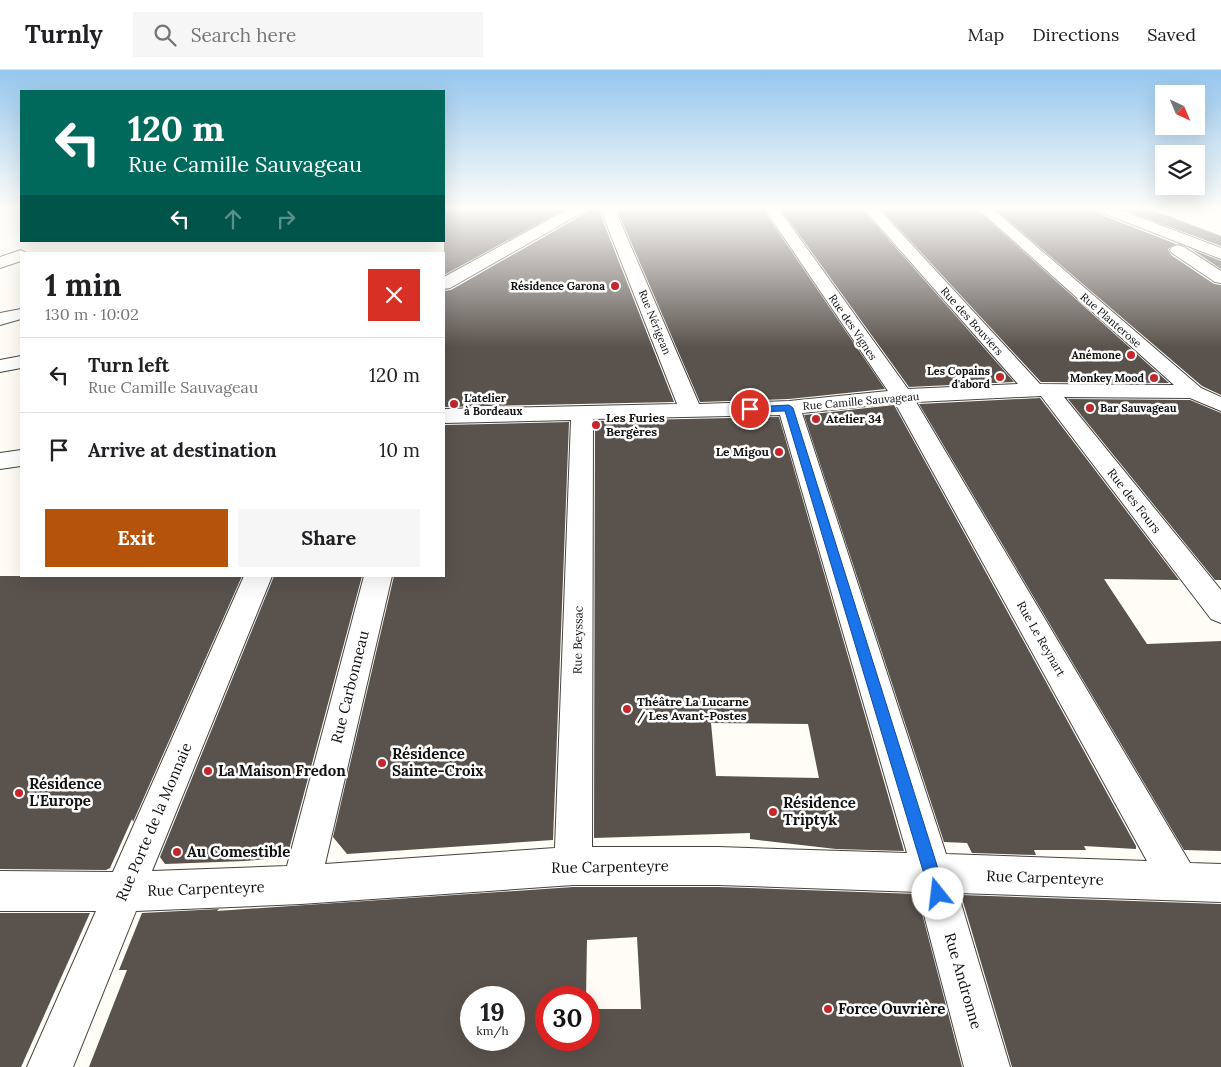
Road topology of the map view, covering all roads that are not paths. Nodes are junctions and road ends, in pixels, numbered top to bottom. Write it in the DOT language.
graph roads {
  1 [pos="20,255"];
  2 [pos="497,255"];
  3 [pos="627,255"];
  4 [pos="803,255"];
  5 [pos="913,255"];
  6 [pos="1037,255"];
  7 [pos="1185,255"];
  8 [pos="0,263"];
  9 [pos="1221,278"];
  10 [pos="445,283"];
  11 [pos="20,314"];
  12 [pos="0,320"];
  13 [pos="20,362"];
  14 [pos="0,366"];
  15 [pos="1040,391"];
  16 [pos="1194,392"];
  17 [pos="902,396"];
  18 [pos="1218,403"];
  19 [pos="789,408"];
  20 [pos="692,411"];
  21 [pos="582,413"];
  22 [pos="445,416"];
  23 [pos="20,458"];
  24 [pos="0,461"];
  25 [pos="258,577"];
  26 [pos="378,577"];
  27 [pos="1221,611"];
  28 [pos="573,866"];
  29 [pos="933,875"];
  30 [pos="1180,882"];
  31 [pos="1221,884"];
  32 [pos="301,885"];
  33 [pos="0,891"];
  34 [pos="124,892"];
  35 [pos="50,1067"];
  36 [pos="987,1067"];
  1 -- 8 [label="street"];
  2 -- 10 [label="street"];
  3 -- 20 [label="street, Rue Nérigean"];
  4 -- 17 [label="street, Rue des Vignes"];
  5 -- 15 [label="street, Rue des Bouviers"];
  6 -- 16 [label="street, Rue Planterose"];
  7 -- 9 [label="street"];
  11 -- 12 [label="street"];
  13 -- 14 [label="street"];
  15 -- 16 [label="street, Rue Camille Sauvageau"];
  15 -- 17 [label="street, Rue Camille Sauvageau"];
  15 -- 27 [label="street, Rue des Fours"];
  16 -- 18 [label="street, Rue Camille Sauvageau"];
  17 -- 19 [label="street, Rue Camille Sauvageau"];
  17 -- 30 [label="street, Rue Le Reynart"];
  19 -- 20 [label="street, Rue Camille Sauvageau"];
  19 -- 29 [label="street, Rue Andronne"];
  20 -- 21 [label="street, Rue Camille Sauvageau"];
  21 -- 22 [label="street, Rue Camille Sauvageau"];
  21 -- 28 [label="street, Rue Beyssac"];
  23 -- 24 [label="street"];
  25 -- 34 [label="street, Rue Porte de la Monnaie"];
  26 -- 32 [label="street, Rue Carbonneau"];
  28 -- 29 [label="street, Rue Carpenteyre"];
  28 -- 32 [label="street, Rue Carpenteyre"];
  29 -- 30 [label="street, Rue Carpenteyre"];
  29 -- 36 [label="street, Rue Andronne"];
  30 -- 31 [label="street, Rue Carpenteyre"];
  32 -- 34 [label="street, Rue Carpenteyre"];
  33 -- 34 [label="street, Rue Carpenteyre"];
  34 -- 35 [label="street, Rue Porte de la Monnaie"];
}
